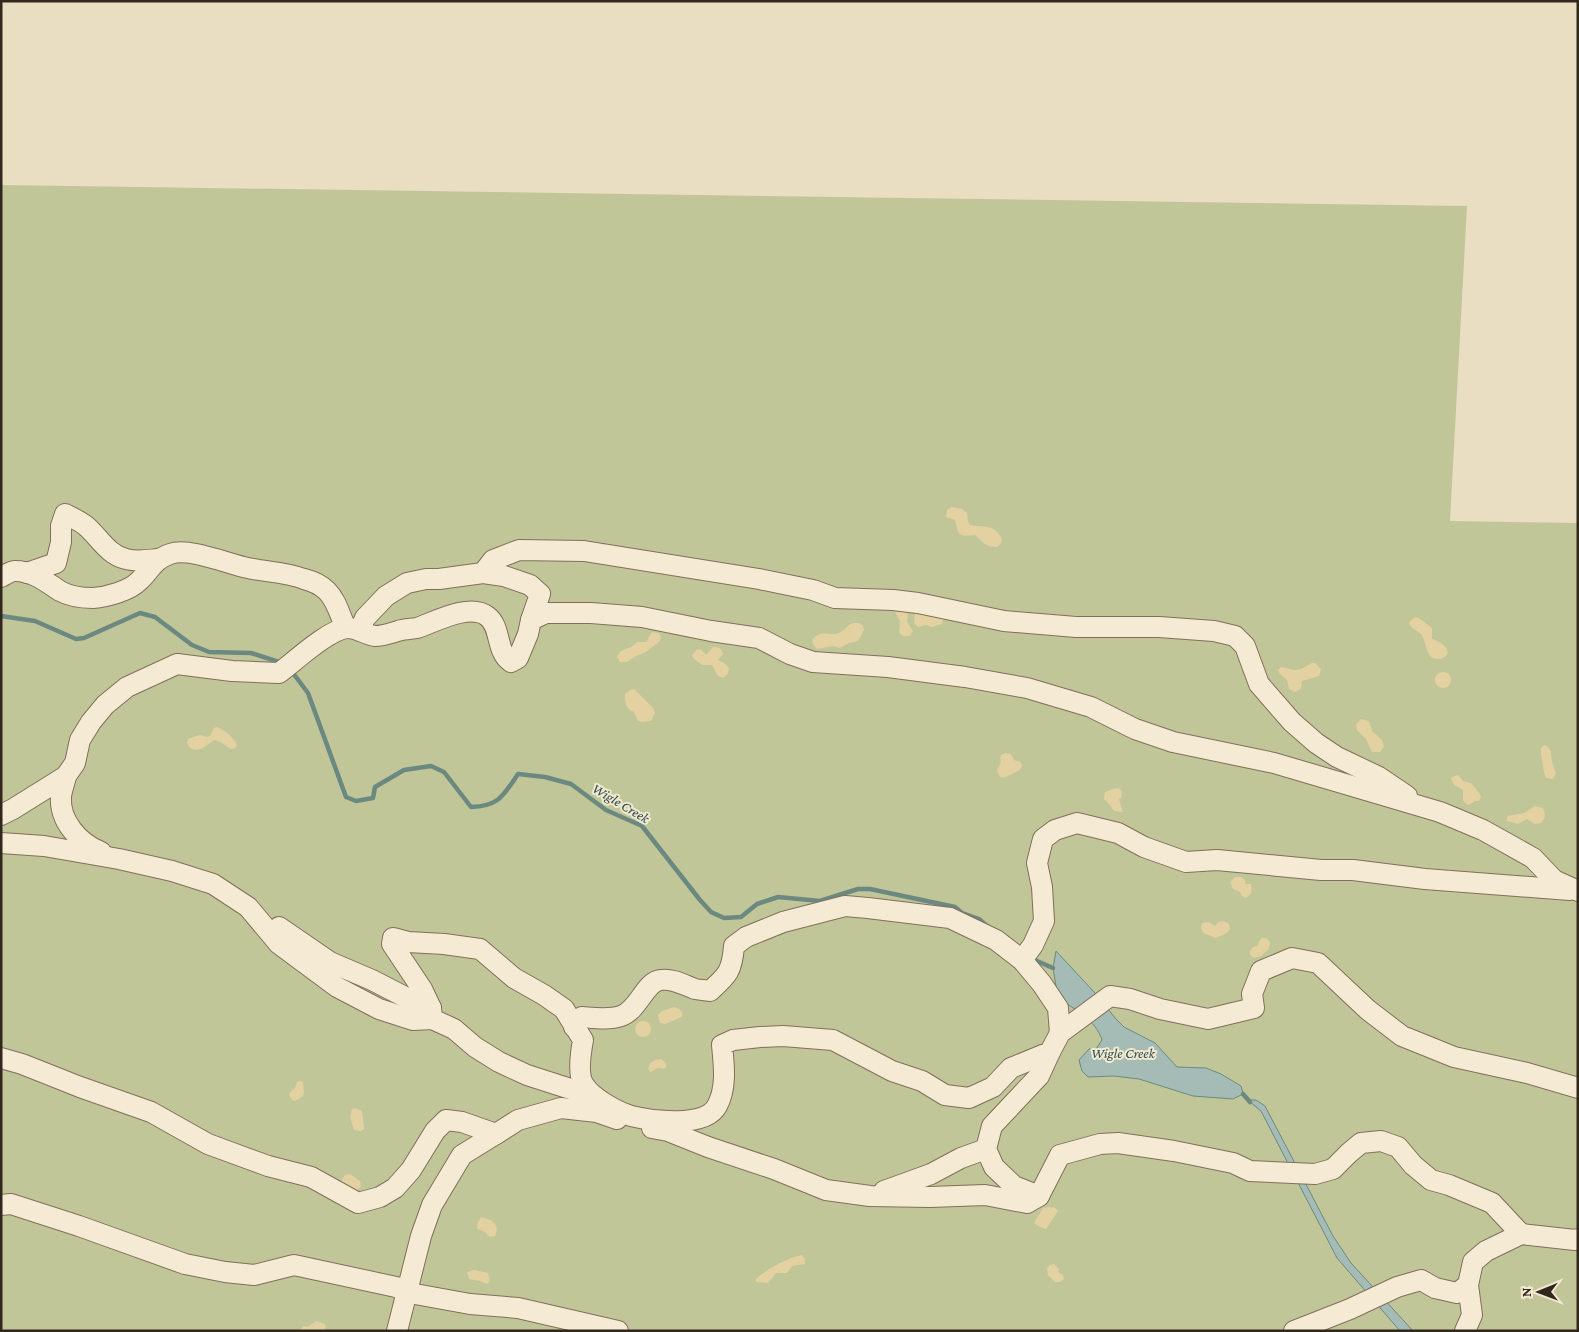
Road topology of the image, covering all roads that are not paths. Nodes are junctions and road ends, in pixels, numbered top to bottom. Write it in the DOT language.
graph roads {
  1 [pos="158,559"];
  2 [pos="27,573"];
  3 [pos="483,573"];
  4 [pos="1,576"];
  5 [pos="531,620"];
  6 [pos="353,629"];
  7 [pos="66,776"];
  8 [pos="1423,807"];
  9 [pos="1,815"];
  10 [pos="1,843"];
  11 [pos="118,859"];
  12 [pos="1577,891"];
  13 [pos="1022,960"];
  14 [pos="432,1013"];
  15 [pos="574,1026"];
  16 [pos="1060,1032"];
  17 [pos="1050,1052"];
  18 [pos="1,1058"];
  19 [pos="1578,1088"];
  20 [pos="602,1102"];
  21 [pos="496,1134"];
  22 [pos="986,1149"];
  23 [pos="870,1196"];
  24 [pos="1039,1196"];
  25 [pos="1,1204"];
  26 [pos="1521,1234"];
  27 [pos="1578,1239"];
  28 [pos="1468,1285"];
  29 [pos="406,1291"];
  30 [pos="397,1331"];
  31 [pos="618,1331"];
  32 [pos="1294,1331"];
  33 [pos="1465,1331"];
  1 -- 2 [label="lane"];
  1 -- 2 [label="lane"];
  1 -- 6 [label="lane"];
  2 -- 4 [label="lane"];
  3 -- 5 [label="lane"];
  3 -- 6 [label="lane"];
  3 -- 8 [label="lane"];
  5 -- 6 [label="lane"];
  5 -- 8 [label="lane"];
  6 -- 7 [label="lane"];
  7 -- 9 [label="lane"];
  7 -- 11 [label="lane"];
  8 -- 12 [label="lane"];
  10 -- 11 [label="lane"];
  11 -- 14 [label="lane"];
  12 -- 13 [label="lane"];
  13 -- 15 [label="lane"];
  13 -- 16 [label="lane"];
  14 -- 15 [label="lane"];
  14 -- 20 [label="lane"];
  15 -- 20 [label="lane"];
  16 -- 17 [label="lane"];
  16 -- 19 [label="lane"];
  17 -- 20 [label="lane"];
  17 -- 22 [label="lane"];
  18 -- 21 [label="lane"];
  21 -- 23 [label="lane"];
  21 -- 29 [label="lane"];
  22 -- 23 [label="lane"];
  22 -- 24 [label="lane"];
  23 -- 24 [label="lane"];
  24 -- 26 [label="lane"];
  25 -- 29 [label="lane"];
  26 -- 27 [label="lane"];
  26 -- 28 [label="lane"];
  28 -- 32 [label="lane"];
  28 -- 33 [label="lane"];
  29 -- 30 [label="lane"];
  29 -- 31 [label="lane"];
}
